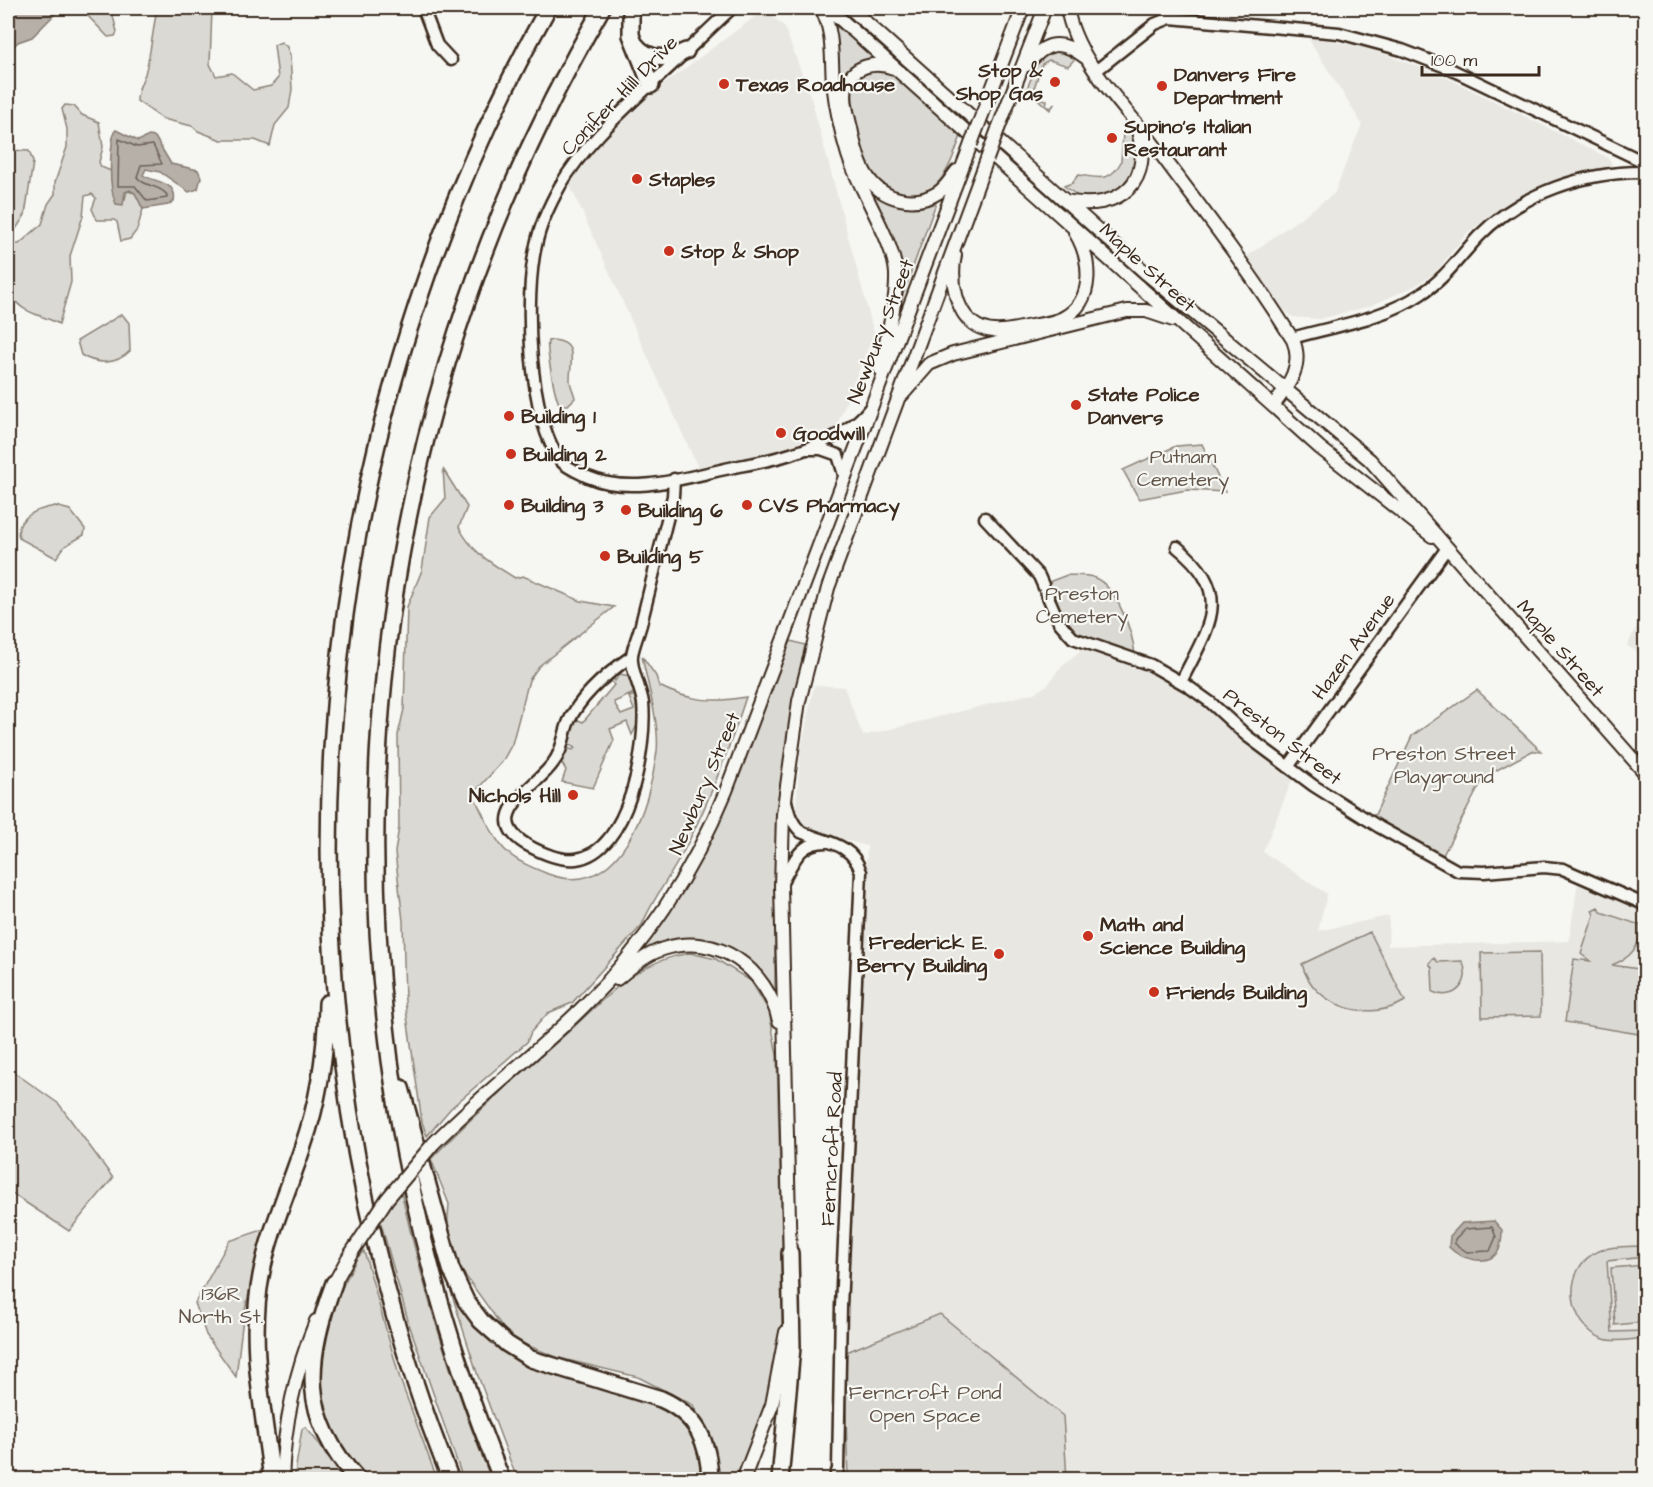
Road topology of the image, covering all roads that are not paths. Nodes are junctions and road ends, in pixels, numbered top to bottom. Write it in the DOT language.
graph roads {
  1 [pos="423,8"];
  2 [pos="548,8"];
  3 [pos="602,8"];
  4 [pos="631,8"];
  5 [pos="732,8"];
  6 [pos="820,8"];
  7 [pos="828,8"];
  8 [pos="1015,8"];
  9 [pos="1023,8"];
  10 [pos="1045,8"];
  11 [pos="1066,8"];
  12 [pos="853,9"];
  13 [pos="632,39"];
  14 [pos="1010,41"];
  15 [pos="686,51"];
  16 [pos="1086,57"];
  17 [pos="451,60"];
  18 [pos="1096,70"];
  19 [pos="901,72"];
  20 [pos="1017,81"];
  21 [pos="651,85"];
  22 [pos="1132,116"];
  23 [pos="1646,163"];
  24 [pos="964,164"];
  25 [pos="1646,172"];
  26 [pos="1064,201"];
  27 [pos="1058,213"];
  28 [pos="961,227"];
  29 [pos="1185,326"];
  30 [pos="1292,338"];
  31 [pos="1286,389"];
  32 [pos="873,404"];
  33 [pos="1273,406"];
  34 [pos="892,408"];
  35 [pos="804,449"];
  36 [pos="845,478"];
  37 [pos="674,479"];
  38 [pos="985,518"];
  39 [pos="1177,547"];
  40 [pos="1447,548"];
  41 [pos="632,656"];
  42 [pos="1181,682"];
  43 [pos="1288,767"];
  44 [pos="1646,774"];
  45 [pos="785,794"];
  46 [pos="834,843"];
  47 [pos="328,880"];
  48 [pos="781,886"];
  49 [pos="1646,905"];
  50 [pos="574,1016"];
  51 [pos="384,1023"];
  52 [pos="784,1055"];
  53 [pos="790,1253"];
  54 [pos="334,1283"];
  55 [pos="838,1476"];
  56 [pos="272,1479"];
  57 [pos="282,1479"];
  58 [pos="358,1479"];
  59 [pos="451,1479"];
  60 [pos="502,1479"];
  61 [pos="710,1479"];
  62 [pos="743,1479"];
  63 [pos="780,1479"];
  1 -- 17 [label="street"];
  2 -- 47 [label="highway"];
  3 -- 51 [label="highway"];
  4 -- 13 [label="highway"];
  5 -- 15 [label="street, Conifer Hill Drive"];
  6 -- 32 [label="main road"];
  7 -- 19 [label="main road, Maple Street"];
  8 -- 14 [label="main road"];
  9 -- 14 [label="main road, Newbury Street"];
  10 -- 20 [label="main road, Newbury Street"];
  11 -- 16 [label="main road"];
  12 -- 26 [label="main road, Maple Street"];
  13 -- 15 [label="highway"];
  13 -- 21 [label="highway"];
  14 -- 24 [label="main road, Newbury Street, bridge"];
  15 -- 21 [label="street, Conifer Hill Drive"];
  16 -- 18 [label="main road"];
  16 -- 20 [label="main road"];
  18 -- 22 [label="main road"];
  18 -- 23 [label="street"];
  19 -- 24 [label="main road"];
  19 -- 27 [label="main road, Maple Street"];
  20 -- 28 [label="main road, Newbury Street, bridge"];
  21 -- 37 [label="street, Conifer Hill Drive"];
  22 -- 26 [label="main road"];
  22 -- 30 [label="main road"];
  24 -- 32 [label="main road, Newbury Street"];
  25 -- 30 [label="street"];
  26 -- 31 [label="main road, Maple Street"];
  27 -- 28 [label="main road"];
  27 -- 29 [label="main road, Maple Street"];
  28 -- 34 [label="main road, Newbury Street"];
  29 -- 33 [label="main road, Maple Street"];
  29 -- 34 [label="main road"];
  30 -- 31 [label="main road"];
  31 -- 33 [label="main road"];
  31 -- 40 [label="main road, Maple Street"];
  32 -- 35 [label="street, Conifer Hill Drive"];
  32 -- 36 [label="main road, Newbury Street"];
  33 -- 40 [label="main road, Maple Street"];
  34 -- 45 [label="main road, Newbury Street"];
  35 -- 36 [label="street, Conifer Hill Drive"];
  35 -- 37 [label="street, Conifer Hill Drive"];
  36 -- 50 [label="main road, Newbury Street"];
  37 -- 41 [label="street"];
  38 -- 42 [label="street, Preston Street"];
  39 -- 42 [label="street"];
  40 -- 43 [label="street, Hazen Avenue"];
  40 -- 44 [label="main road, Maple Street"];
  41 -- 41 [label="street"];
  42 -- 43 [label="street, Preston Street"];
  43 -- 49 [label="street, Preston Street"];
  45 -- 46 [label="street, Ferncroft Road"];
  45 -- 48 [label="main road, Newbury Street"];
  46 -- 48 [label="street"];
  46 -- 55 [label="street, Ferncroft Road"];
  47 -- 56 [label="highway"];
  47 -- 59 [label="highway"];
  48 -- 52 [label="main road, Newbury Street"];
  50 -- 52 [label="main road"];
  50 -- 54 [label="main road, Newbury Street, bridge"];
  51 -- 60 [label="highway"];
  51 -- 61 [label="highway"];
  52 -- 53 [label="main road, Newbury Street"];
  53 -- 62 [label="main road, Newbury Street"];
  53 -- 63 [label="highway"];
  54 -- 57 [label="main road, Newbury Street"];
  54 -- 58 [label="highway"];
}
